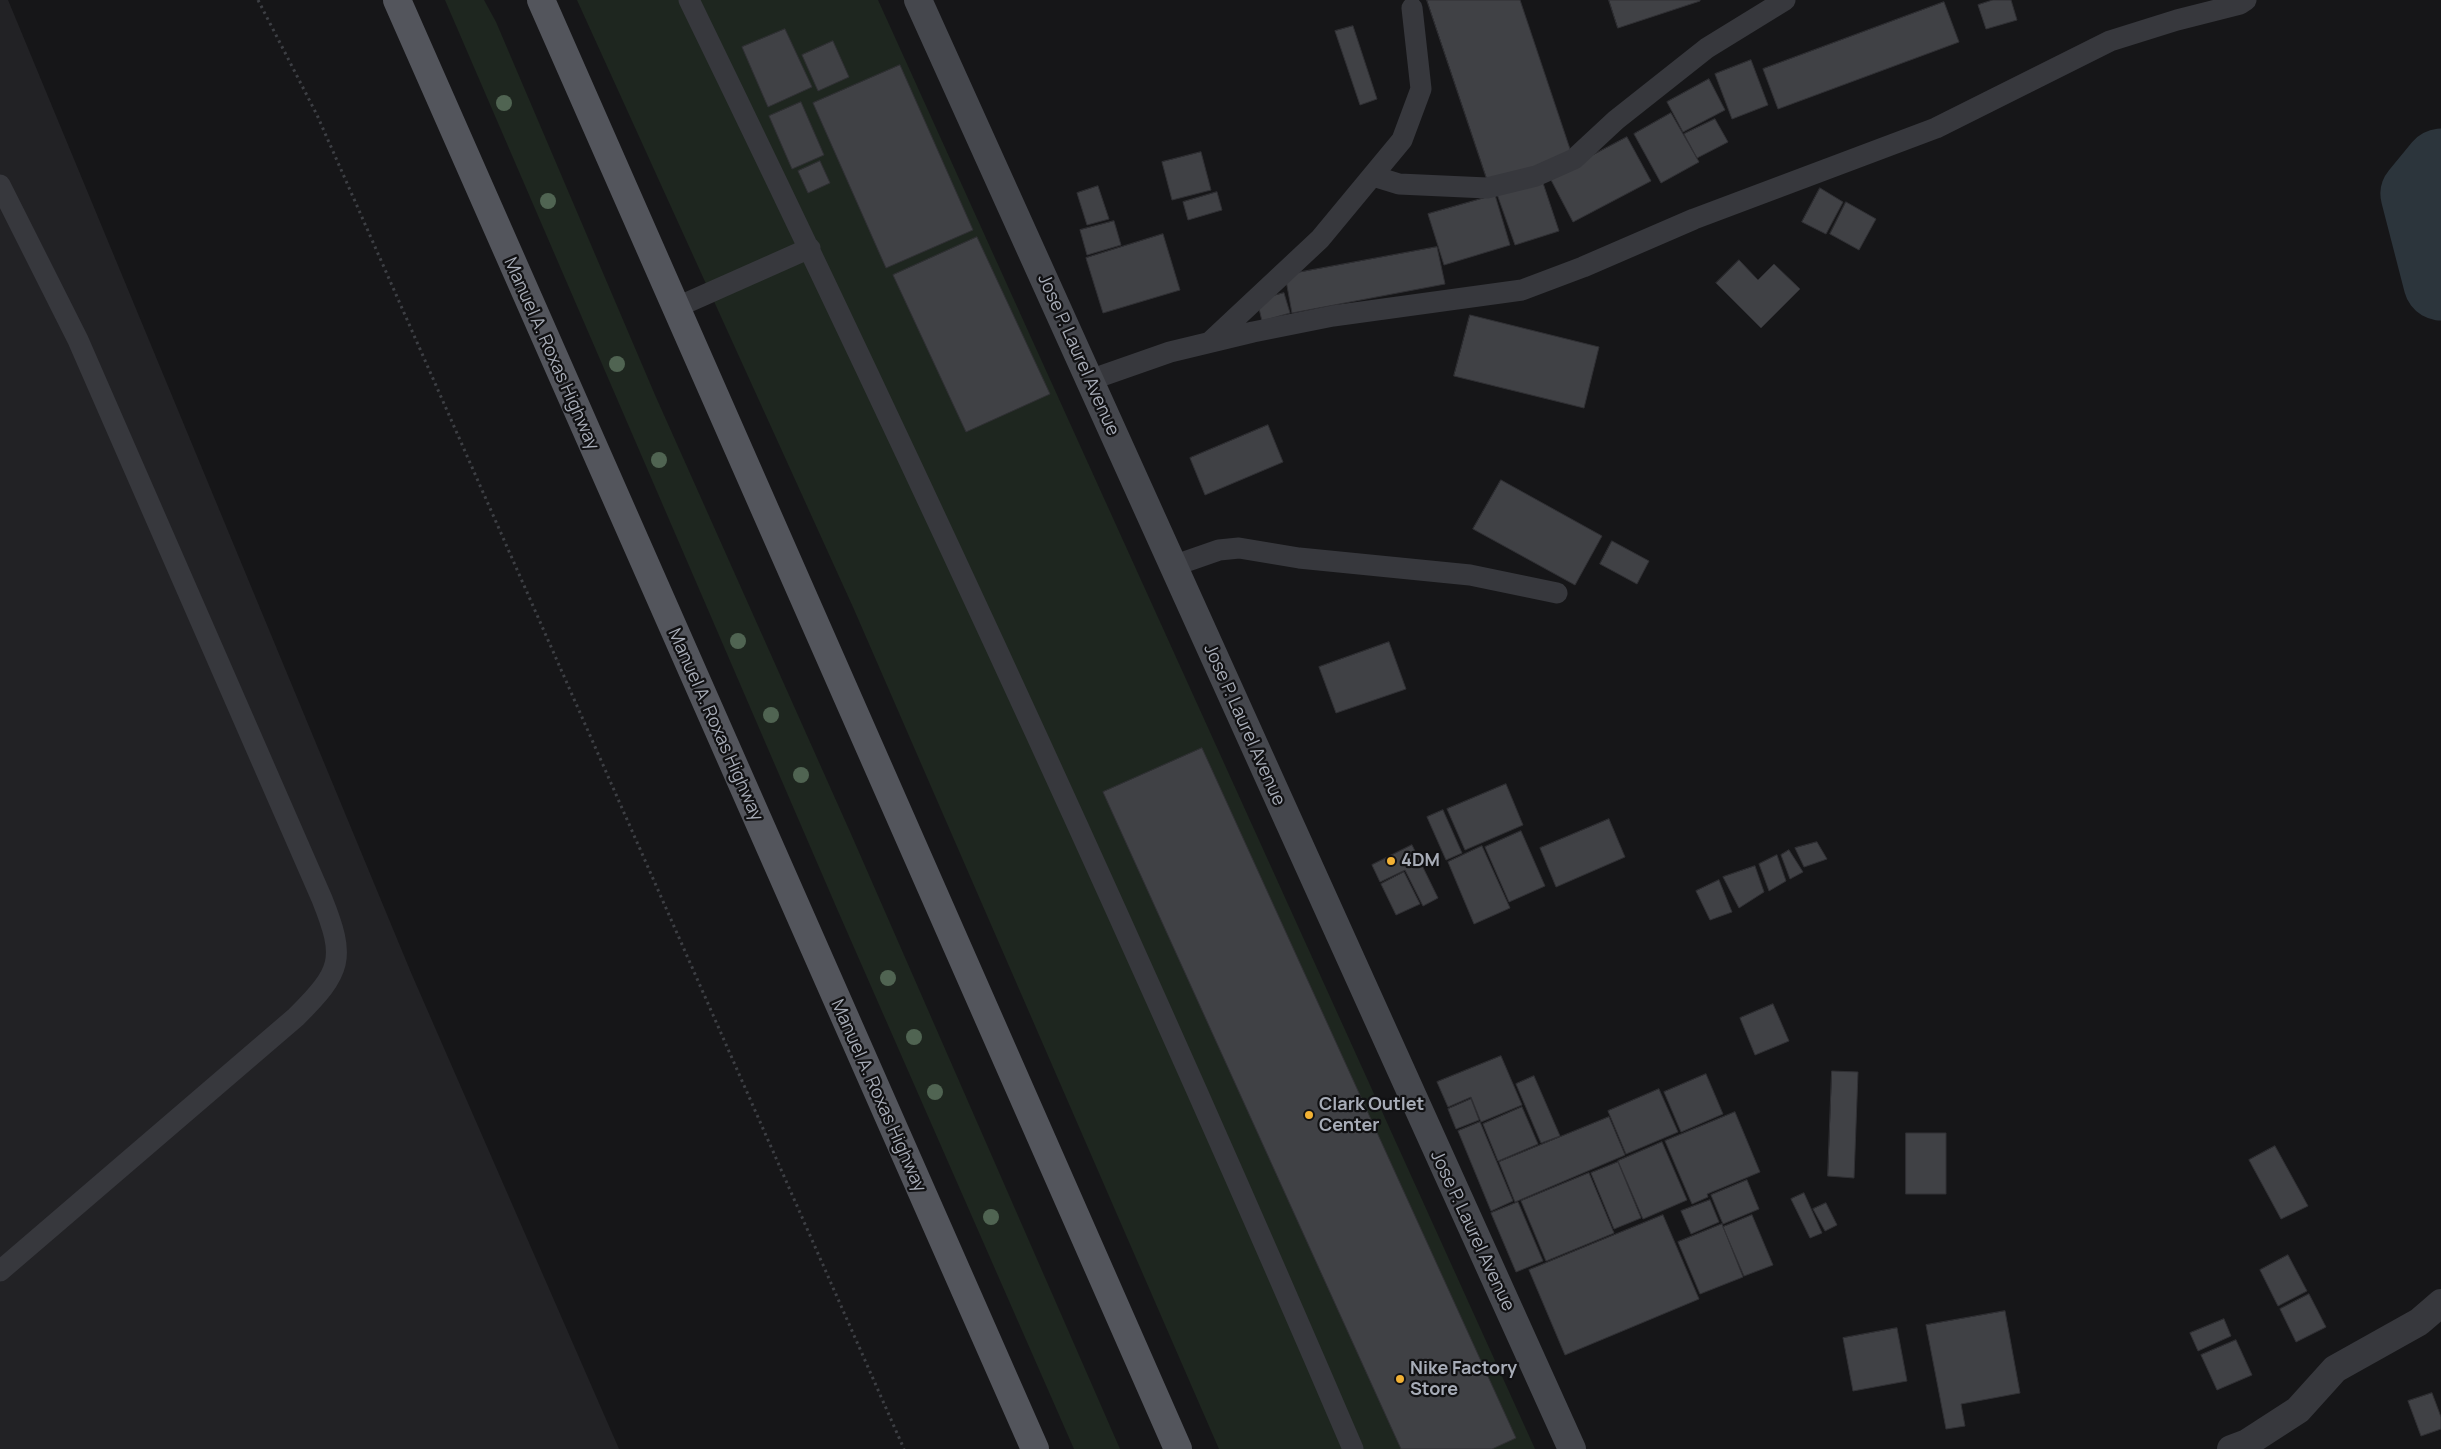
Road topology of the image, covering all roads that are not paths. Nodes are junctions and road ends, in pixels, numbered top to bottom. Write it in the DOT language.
graph roads {
  1 [pos="396,0"];
  2 [pos="541,0"];
  3 [pos="689,0"];
  4 [pos="918,0"];
  5 [pos="1785,0"];
  6 [pos="2246,0"];
  7 [pos="1412,8"];
  8 [pos="1373,176"];
  9 [pos="0,186"];
  10 [pos="7,215"];
  11 [pos="810,248"];
  12 [pos="675,308"];
  13 [pos="1209,343"];
  14 [pos="1090,380"];
  15 [pos="1173,566"];
  16 [pos="1557,593"];
  17 [pos="0,1271"];
  18 [pos="2441,1303"];
  19 [pos="1035,1449"];
  20 [pos="1178,1449"];
  21 [pos="1354,1449"];
  22 [pos="1572,1449"];
  23 [pos="2231,1449"];
  1 -- 19 [label="main road, Manuel A. Roxas Highway"];
  2 -- 12 [label="main road"];
  3 -- 11 [label="lane"];
  4 -- 14 [label="street, Jose P. Laurel Avenue"];
  5 -- 8 [label="lane"];
  6 -- 13 [label="lane"];
  7 -- 8 [label="lane"];
  8 -- 13 [label="lane"];
  9 -- 10 [label="lane"];
  10 -- 17 [label="lane"];
  11 -- 12 [label="lane"];
  11 -- 21 [label="lane"];
  12 -- 20 [label="main road"];
  13 -- 14 [label="lane"];
  14 -- 15 [label="street, Jose P. Laurel Avenue"];
  15 -- 16 [label="lane"];
  15 -- 22 [label="street, Jose P. Laurel Avenue"];
  18 -- 23 [label="street"];
}
